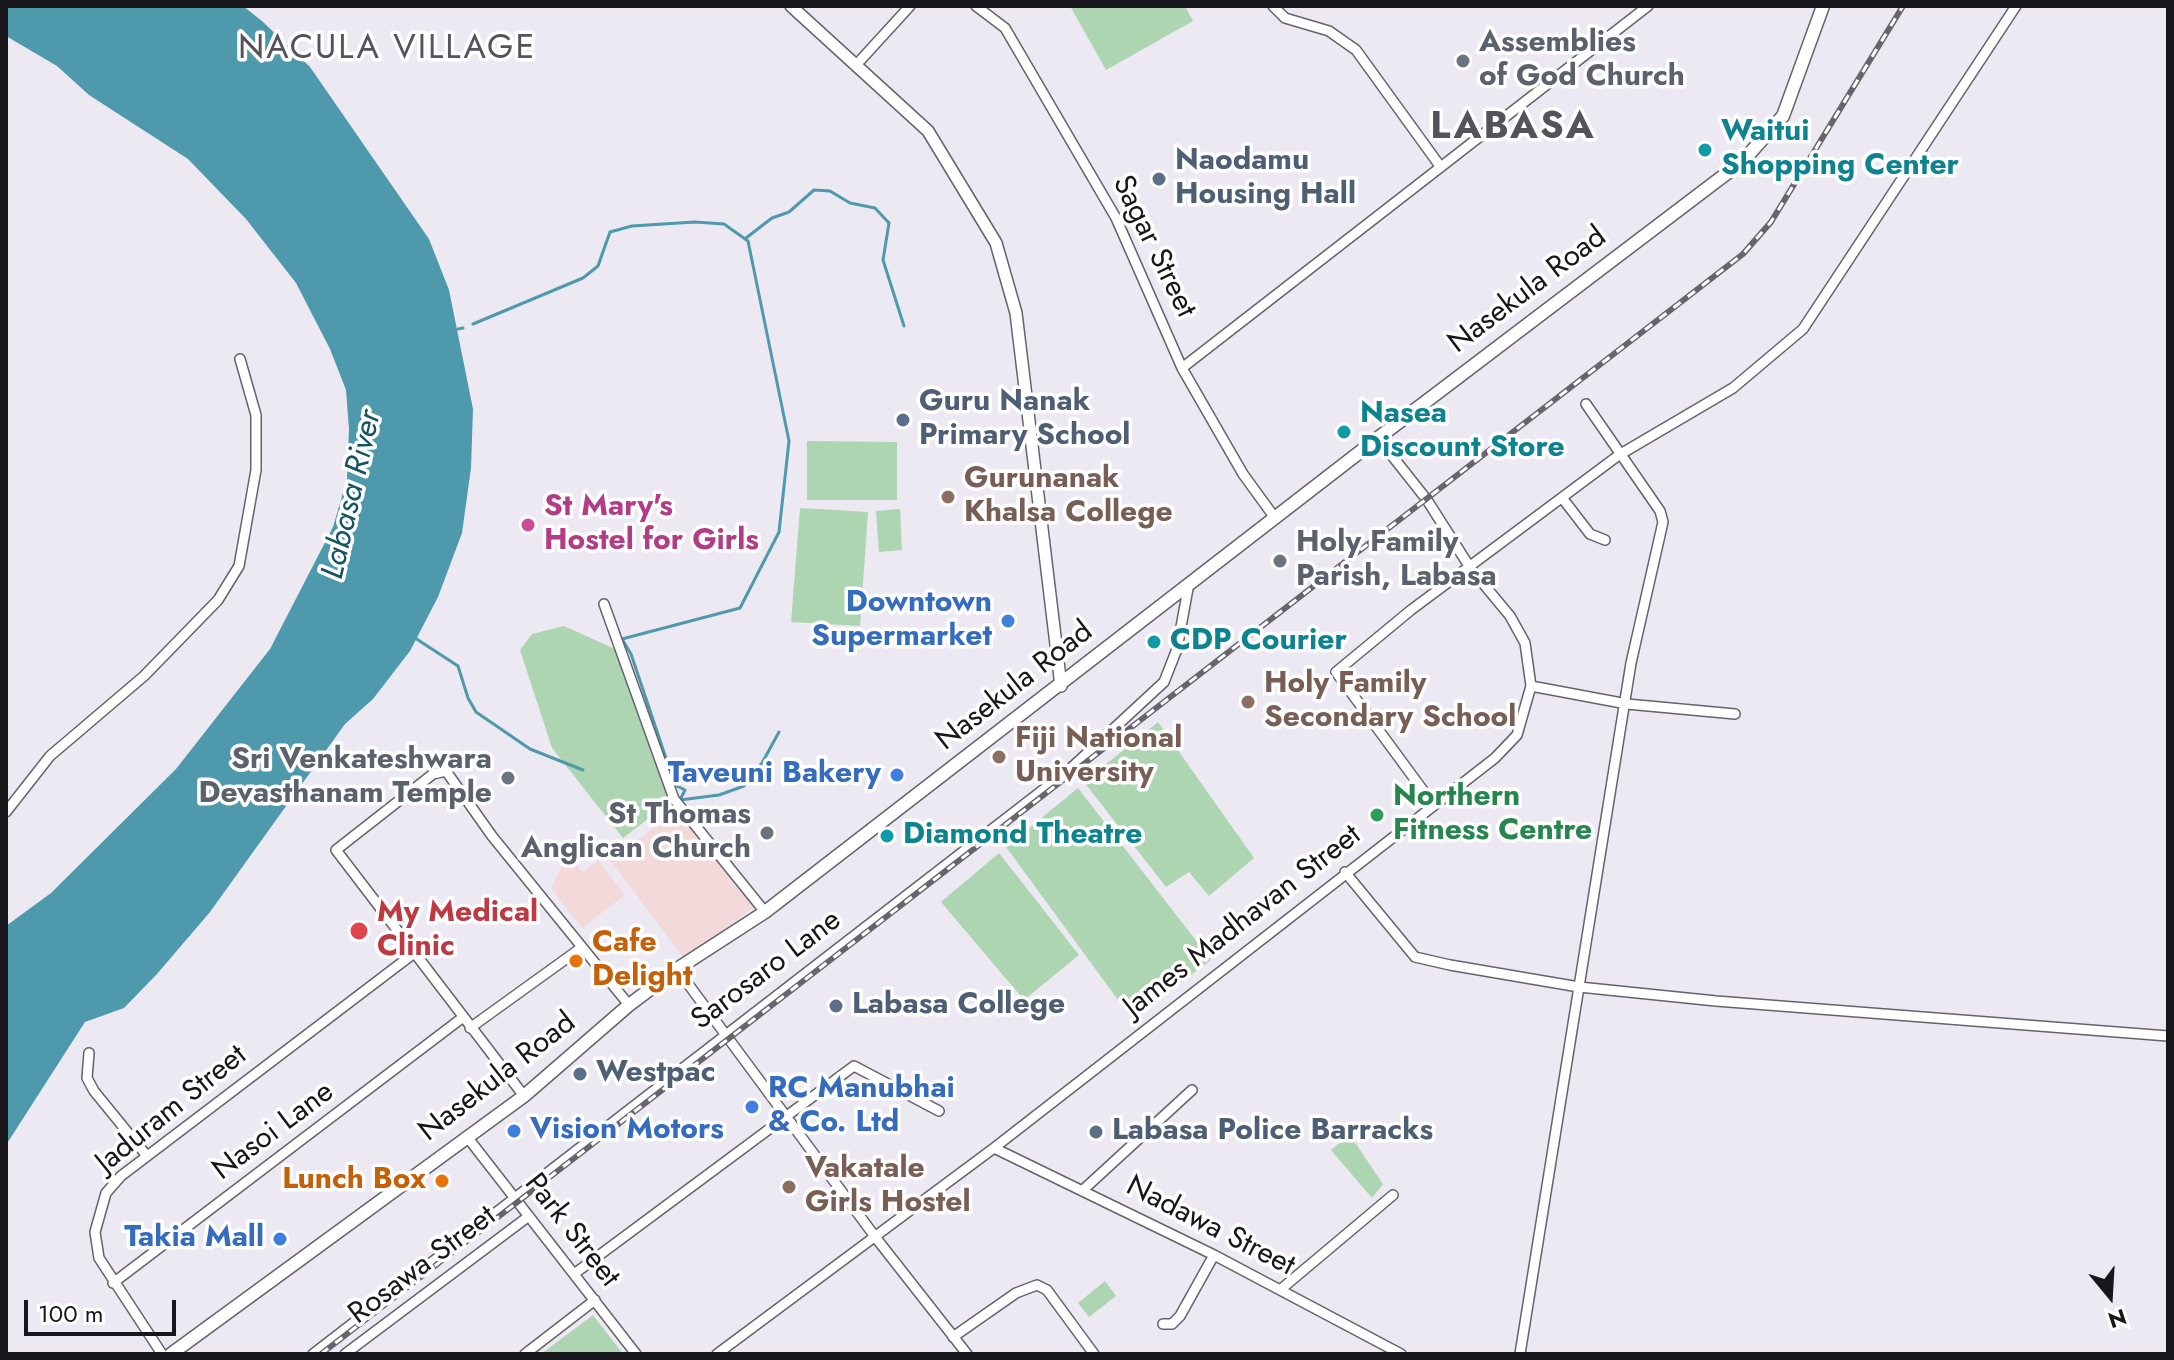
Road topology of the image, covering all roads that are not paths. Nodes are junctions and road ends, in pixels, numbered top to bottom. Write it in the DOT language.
graph roads {
  1 [pos="791,6"];
  2 [pos="910,6"];
  3 [pos="976,6"];
  4 [pos="1273,6"];
  5 [pos="1648,6"];
  6 [pos="1823,6"];
  7 [pos="2016,6"];
  8 [pos="857,64"];
  9 [pos="1440,166"];
  10 [pos="240,359"];
  11 [pos="1182,368"];
  12 [pos="1586,404"];
  13 [pos="1378,438"];
  14 [pos="1619,455"];
  15 [pos="1563,499"];
  16 [pos="1275,518"];
  17 [pos="1605,540"];
  18 [pos="1471,569"];
  19 [pos="1189,583"];
  20 [pos="604,604"];
  21 [pos="1061,686"];
  22 [pos="1531,686"];
  23 [pos="1627,704"];
  24 [pos="1735,714"];
  25 [pos="1433,804"];
  26 [pos="6,812"];
  27 [pos="1345,872"];
  28 [pos="765,912"];
  29 [pos="581,948"];
  30 [pos="413,954"];
  31 [pos="677,969"];
  32 [pos="1579,987"];
  33 [pos="629,1005"];
  34 [pos="462,1018"];
  35 [pos="470,1028"];
  36 [pos="722,1035"];
  37 [pos="2168,1036"];
  38 [pos="89,1053"];
  39 [pos="1192,1090"];
  40 [pos="524,1096"];
  41 [pos="939,1111"];
  42 [pos="787,1115"];
  43 [pos="468,1138"];
  44 [pos="994,1148"];
  45 [pos="147,1156"];
  46 [pos="1083,1190"];
  47 [pos="1393,1195"];
  48 [pos="516,1199"];
  49 [pos="529,1216"];
  50 [pos="876,1238"];
  51 [pos="1214,1255"];
  52 [pos="574,1274"];
  53 [pos="113,1283"];
  54 [pos="1280,1290"];
  55 [pos="595,1300"];
  56 [pos="1163,1324"];
  57 [pos="953,1337"];
  58 [pos="162,1354"];
  59 [pos="171,1354"];
  60 [pos="313,1354"];
  61 [pos="345,1354"];
  62 [pos="525,1354"];
  63 [pos="636,1354"];
  64 [pos="717,1354"];
  65 [pos="967,1354"];
  66 [pos="1094,1354"];
  67 [pos="1401,1354"];
  68 [pos="1520,1354"];
  1 -- 8 [label="street"];
  2 -- 8 [label="street"];
  3 -- 11 [label="street, Sagar Street"];
  4 -- 9 [label="street"];
  5 -- 9 [label="street"];
  6 -- 13 [label="main road, Nasekula Road"];
  7 -- 14 [label="street"];
  8 -- 21 [label="street"];
  9 -- 11 [label="street"];
  10 -- 26 [label="street"];
  11 -- 16 [label="street, Sagar Street"];
  12 -- 14 [label="street"];
  13 -- 16 [label="main road, Nasekula Road"];
  13 -- 18 [label="street, James Madhavan Street"];
  14 -- 15 [label="street"];
  14 -- 23 [label="street"];
  15 -- 17 [label="street"];
  15 -- 18 [label="street"];
  16 -- 19 [label="main road, Nasekula Road"];
  18 -- 22 [label="street, James Madhavan Street"];
  18 -- 25 [label="street"];
  19 -- 21 [label="main road, Nasekula Road"];
  19 -- 36 [label="street, Sarosaro Lane"];
  20 -- 28 [label="street"];
  21 -- 28 [label="main road, Nasekula Road"];
  22 -- 23 [label="street"];
  22 -- 25 [label="street, James Madhavan Street"];
  23 -- 24 [label="street"];
  23 -- 32 [label="street"];
  25 -- 27 [label="street, James Madhavan Street"];
  27 -- 32 [label="street"];
  27 -- 44 [label="street, James Madhavan Street"];
  28 -- 31 [label="main road, Nasekula Road"];
  29 -- 30 [label="street"];
  29 -- 33 [label="street"];
  29 -- 35 [label="street"];
  30 -- 34 [label="street"];
  30 -- 45 [label="street, Jaduram Street"];
  31 -- 33 [label="main road, Nasekula Road"];
  31 -- 36 [label="street"];
  32 -- 37 [label="street"];
  32 -- 68 [label="street"];
  33 -- 40 [label="main road, Nasekula Road"];
  34 -- 35 [label="street"];
  34 -- 53 [label="street, Nasoi Lane"];
  35 -- 40 [label="street"];
  36 -- 42 [label="street"];
  36 -- 48 [label="street, Sarosaro Lane"];
  38 -- 45 [label="street"];
  39 -- 46 [label="street"];
  40 -- 43 [label="main road, Nasekula Road"];
  41 -- 42 [label="street"];
  42 -- 50 [label="street"];
  42 -- 52 [label="street"];
  43 -- 48 [label="street, Park Street"];
  43 -- 59 [label="main road, Nasekula Road"];
  44 -- 46 [label="street, Nadawa Street"];
  44 -- 50 [label="street, James Madhavan Street"];
  45 -- 53 [label="street, Jaduram Street"];
  46 -- 51 [label="street, Nadawa Street"];
  47 -- 54 [label="street"];
  48 -- 49 [label="street, Park Street"];
  48 -- 60 [label="street, Sarosaro Lane"];
  49 -- 52 [label="street, Park Street"];
  49 -- 61 [label="street, Rosawa Street"];
  50 -- 57 [label="street"];
  50 -- 64 [label="street, James Madhavan Street"];
  51 -- 54 [label="street, Nadawa Street"];
  51 -- 56 [label="street"];
  52 -- 55 [label="street, Park Street"];
  53 -- 58 [label="street, Jaduram Street"];
  54 -- 67 [label="street, Nadawa Street"];
  55 -- 62 [label="street"];
  55 -- 63 [label="street, Park Street"];
  57 -- 65 [label="street"];
  57 -- 66 [label="street"];
}
